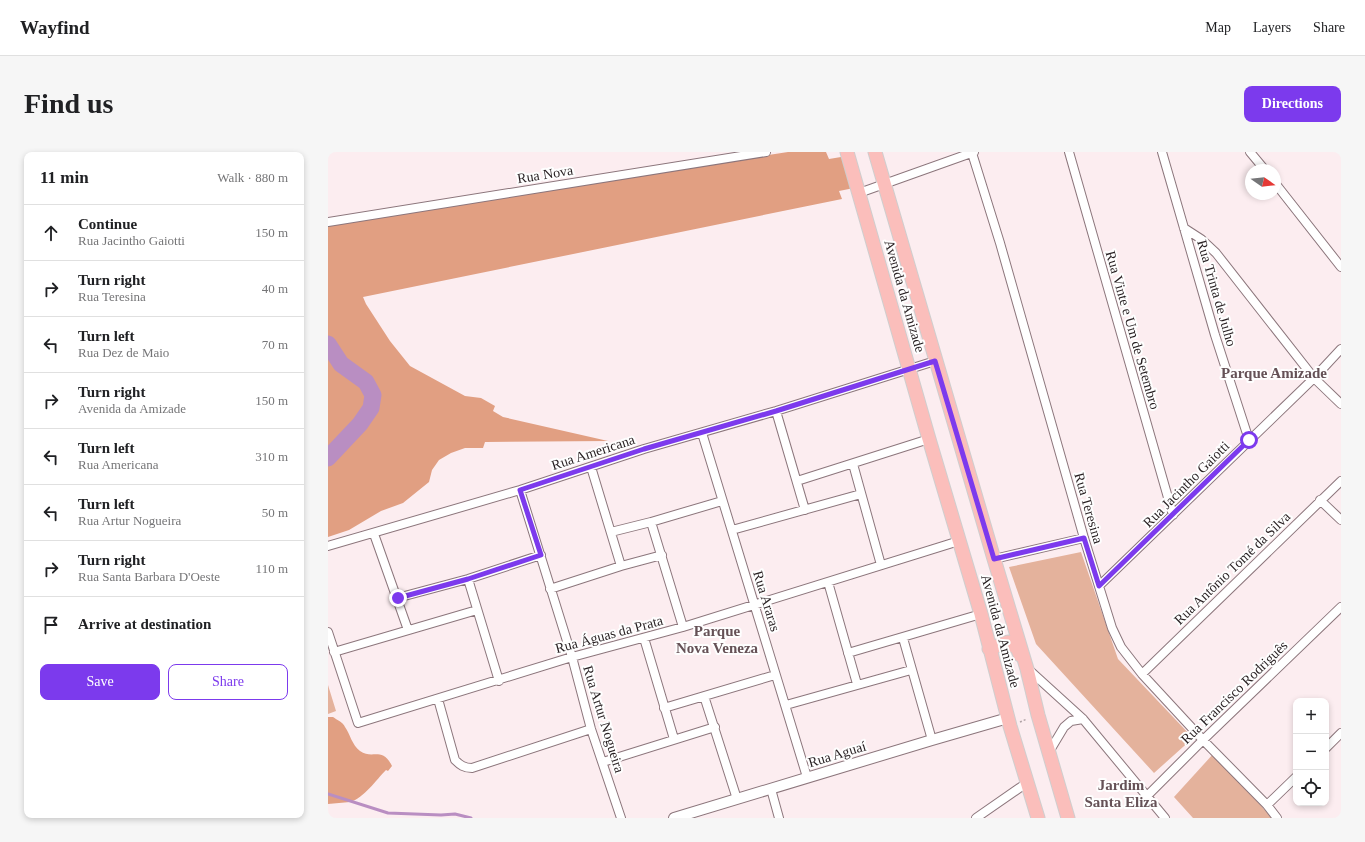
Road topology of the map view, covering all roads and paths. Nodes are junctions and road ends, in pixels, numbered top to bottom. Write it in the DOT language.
graph roads {
  1 [pos="766,152"];
  2 [pos="847,152"];
  3 [pos="875,152"];
  4 [pos="973,152"];
  5 [pos="1068,152"];
  6 [pos="1162,152"];
  7 [pos="1250,152"];
  8 [pos="1259,164"];
  9 [pos="884,183"];
  10 [pos="1281,191"];
  11 [pos="859,193"];
  12 [pos="328,222"];
  13 [pos="1184,228"];
  14 [pos="1341,267"];
  15 [pos="1341,349"];
  16 [pos="935,361"];
  17 [pos="909,370"];
  18 [pos="1314,378"];
  19 [pos="1341,404"];
  20 [pos="776,411"];
  21 [pos="702,433"];
  22 [pos="929,439"];
  23 [pos="1249,440"];
  24 [pos="853,464"];
  25 [pos="591,467"];
  26 [pos="797,481"];
  27 [pos="1341,481"];
  28 [pos="520,490"];
  29 [pos="861,494"];
  30 [pos="1320,500"];
  31 [pos="722,501"];
  32 [pos="805,510"];
  33 [pos="1173,515"];
  34 [pos="1341,520"];
  35 [pos="651,522"];
  36 [pos="732,530"];
  37 [pos="611,532"];
  38 [pos="374,534"];
  39 [pos="1084,538"];
  40 [pos="959,541"];
  41 [pos="328,546"];
  42 [pos="541,555"];
  43 [pos="662,555"];
  44 [pos="994,559"];
  45 [pos="881,565"];
  46 [pos="621,566"];
  47 [pos="468,579"];
  48 [pos="828,582"];
  49 [pos="1099,586"];
  50 [pos="550,589"];
  51 [pos="398,598"];
  52 [pos="755,604"];
  53 [pos="1341,607"];
  54 [pos="476,610"];
  55 [pos="981,614"];
  56 [pos="683,627"];
  57 [pos="408,630"];
  58 [pos="328,632"];
  59 [pos="644,638"];
  60 [pos="903,638"];
  61 [pos="990,649"];
  62 [pos="334,652"];
  63 [pos="848,653"];
  64 [pos="572,658"];
  65 [pos="1027,669"];
  66 [pos="911,670"];
  67 [pos="1142,674"];
  68 [pos="775,675"];
  69 [pos="499,680"];
  70 [pos="857,684"];
  71 [pos="704,696"];
  72 [pos="438,699"];
  73 [pos="786,705"];
  74 [pos="664,708"];
  75 [pos="1038,715"];
  76 [pos="1083,719"];
  77 [pos="1009,722"];
  78 [pos="715,727"];
  79 [pos="591,729"];
  80 [pos="1341,733"];
  81 [pos="674,739"];
  82 [pos="932,740"];
  83 [pos="1203,740"];
  84 [pos="1329,745"];
  85 [pos="1049,752"];
  86 [pos="602,762"];
  87 [pos="807,777"];
  88 [pos="1293,780"];
  89 [pos="1028,782"];
  90 [pos="771,789"];
  91 [pos="1146,797"];
  92 [pos="737,799"];
  93 [pos="1267,805"];
  94 [pos="695,815"];
  95 [pos="621,818"];
  96 [pos="674,818"];
  97 [pos="779,818"];
  98 [pos="976,818"];
  99 [pos="1038,818"];
  100 [pos="1068,818"];
  101 [pos="1165,818"];
  102 [pos="1277,818"];
  1 -- 12 [label="street, Rua Nova"];
  2 -- 11 [label="main road, Avenida da Amizade"];
  3 -- 9 [label="main road, Avenida da Amizade"];
  4 -- 9 [label="street"];
  4 -- 39 [label="street, Rua Teresina"];
  5 -- 33 [label="street, Rua Vinte e Um de Setembro"];
  6 -- 13 [label="street, Rua Trinta de Julho"];
  7 -- 8 [label="street"];
  9 -- 11 [label="street"];
  9 -- 16 [label="main road, Avenida da Amizade"];
  10 -- 14 [label="street"];
  11 -- 17 [label="main road, Avenida da Amizade"];
  13 -- 18 [label="street"];
  13 -- 23 [label="street, Rua Trinta de Julho"];
  15 -- 18 [label="street, Rua Jacintho Gaiotti"];
  16 -- 17 [label="street, Rua Americana"];
  16 -- 44 [label="main road, Avenida da Amizade"];
  17 -- 20 [label="street, Rua Americana"];
  17 -- 22 [label="main road, Avenida da Amizade"];
  18 -- 19 [label="street"];
  18 -- 23 [label="street, Rua Jacintho Gaiotti"];
  20 -- 21 [label="street, Rua Americana"];
  20 -- 26 [label="street"];
  21 -- 25 [label="street, Rua Americana"];
  21 -- 31 [label="street, Rua Araras"];
  22 -- 24 [label="street"];
  22 -- 40 [label="main road, Avenida da Amizade"];
  23 -- 33 [label="street, Rua Jacintho Gaiotti"];
  24 -- 26 [label="street"];
  24 -- 29 [label="street"];
  25 -- 28 [label="street, Rua Americana"];
  25 -- 37 [label="street"];
  26 -- 32 [label="street"];
  27 -- 30 [label="street, Rua Antônio Tomé da Silva"];
  28 -- 38 [label="street, Rua Americana"];
  28 -- 42 [label="street, Rua Artur Nogueira"];
  29 -- 32 [label="street"];
  29 -- 45 [label="street"];
  30 -- 34 [label="street"];
  30 -- 67 [label="street, Rua Antônio Tomé da Silva"];
  31 -- 35 [label="street"];
  31 -- 36 [label="street, Rua Araras"];
  32 -- 36 [label="street"];
  33 -- 49 [label="street, Rua Jacintho Gaiotti"];
  35 -- 37 [label="street"];
  35 -- 43 [label="street"];
  36 -- 52 [label="street, Rua Araras"];
  37 -- 46 [label="street"];
  38 -- 41 [label="street, Rua Americana"];
  38 -- 51 [label="street"];
  39 -- 44 [label="street"];
  39 -- 49 [label="street, Rua Teresina"];
  40 -- 45 [label="street, Rua Águas da Prata"];
  40 -- 55 [label="main road, Avenida da Amizade"];
  42 -- 47 [label="street"];
  42 -- 50 [label="street, Rua Artur Nogueira"];
  43 -- 46 [label="street"];
  43 -- 56 [label="street"];
  44 -- 65 [label="main road, Avenida da Amizade"];
  45 -- 48 [label="street, Rua Águas da Prata"];
  46 -- 50 [label="street"];
  47 -- 51 [label="street"];
  47 -- 54 [label="street"];
  48 -- 52 [label="street, Rua Águas da Prata"];
  48 -- 63 [label="street"];
  49 -- 67 [label="street, Rua Teresina"];
  50 -- 64 [label="street, Rua Artur Nogueira"];
  51 -- 57 [label="street"];
  52 -- 56 [label="street, Rua Águas da Prata"];
  52 -- 68 [label="street, Rua Araras"];
  53 -- 83 [label="street, Rua Francisco Rodriguês"];
  54 -- 57 [label="street"];
  54 -- 69 [label="street"];
  55 -- 60 [label="street"];
  55 -- 61 [label="main road, Avenida da Amizade"];
  56 -- 59 [label="street, Rua Águas da Prata"];
  57 -- 62 [label="street"];
  58 -- 62 [label="street"];
  59 -- 64 [label="street, Rua Águas da Prata"];
  59 -- 74 [label="street"];
  60 -- 63 [label="street"];
  60 -- 66 [label="street"];
  61 -- 65 [label="main road"];
  61 -- 77 [label="main road, Avenida da Amizade"];
  62 -- 72 [label="street, Rua Águas da Prata"];
  63 -- 70 [label="street"];
  64 -- 69 [label="street, Rua Águas da Prata"];
  64 -- 79 [label="street, Rua Artur Nogueira"];
  65 -- 75 [label="main road, Avenida da Amizade"];
  65 -- 76 [label="street"];
  66 -- 70 [label="street"];
  66 -- 82 [label="street"];
  67 -- 83 [label="street, Rua Teresina"];
  68 -- 71 [label="street"];
  68 -- 73 [label="street, Rua Araras"];
  69 -- 72 [label="street, Rua Águas da Prata"];
  70 -- 73 [label="street"];
  71 -- 74 [label="street"];
  71 -- 78 [label="street"];
  72 -- 79 [label="street"];
  73 -- 87 [label="street, Rua Araras"];
  74 -- 81 [label="street"];
  75 -- 77 [label="path"];
  75 -- 85 [label="main road, Avenida da Amizade"];
  76 -- 85 [label="street"];
  76 -- 91 [label="street"];
  77 -- 82 [label="street, Rua Aguaí"];
  77 -- 89 [label="main road, Avenida da Amizade"];
  78 -- 81 [label="street"];
  78 -- 92 [label="street"];
  79 -- 86 [label="street, Rua Artur Nogueira"];
  80 -- 84 [label="street"];
  81 -- 86 [label="street"];
  82 -- 87 [label="street, Rua Aguaí"];
  83 -- 91 [label="street, Rua Francisco Rodriguês"];
  83 -- 93 [label="street, Rua Teresina"];
  85 -- 100 [label="main road, Avenida da Amizade"];
  86 -- 95 [label="street, Rua Artur Nogueira"];
  87 -- 90 [label="street, Rua Aguaí"];
  88 -- 93 [label="street"];
  89 -- 98 [label="street"];
  89 -- 99 [label="main road, Avenida da Amizade"];
  90 -- 92 [label="street, Rua Aguaí"];
  90 -- 97 [label="street"];
  91 -- 101 [label="street"];
  92 -- 94 [label="street, Rua Aguaí"];
  93 -- 102 [label="street, Rua Teresina"];
  94 -- 96 [label="street, Rua Aguaí"];
}
